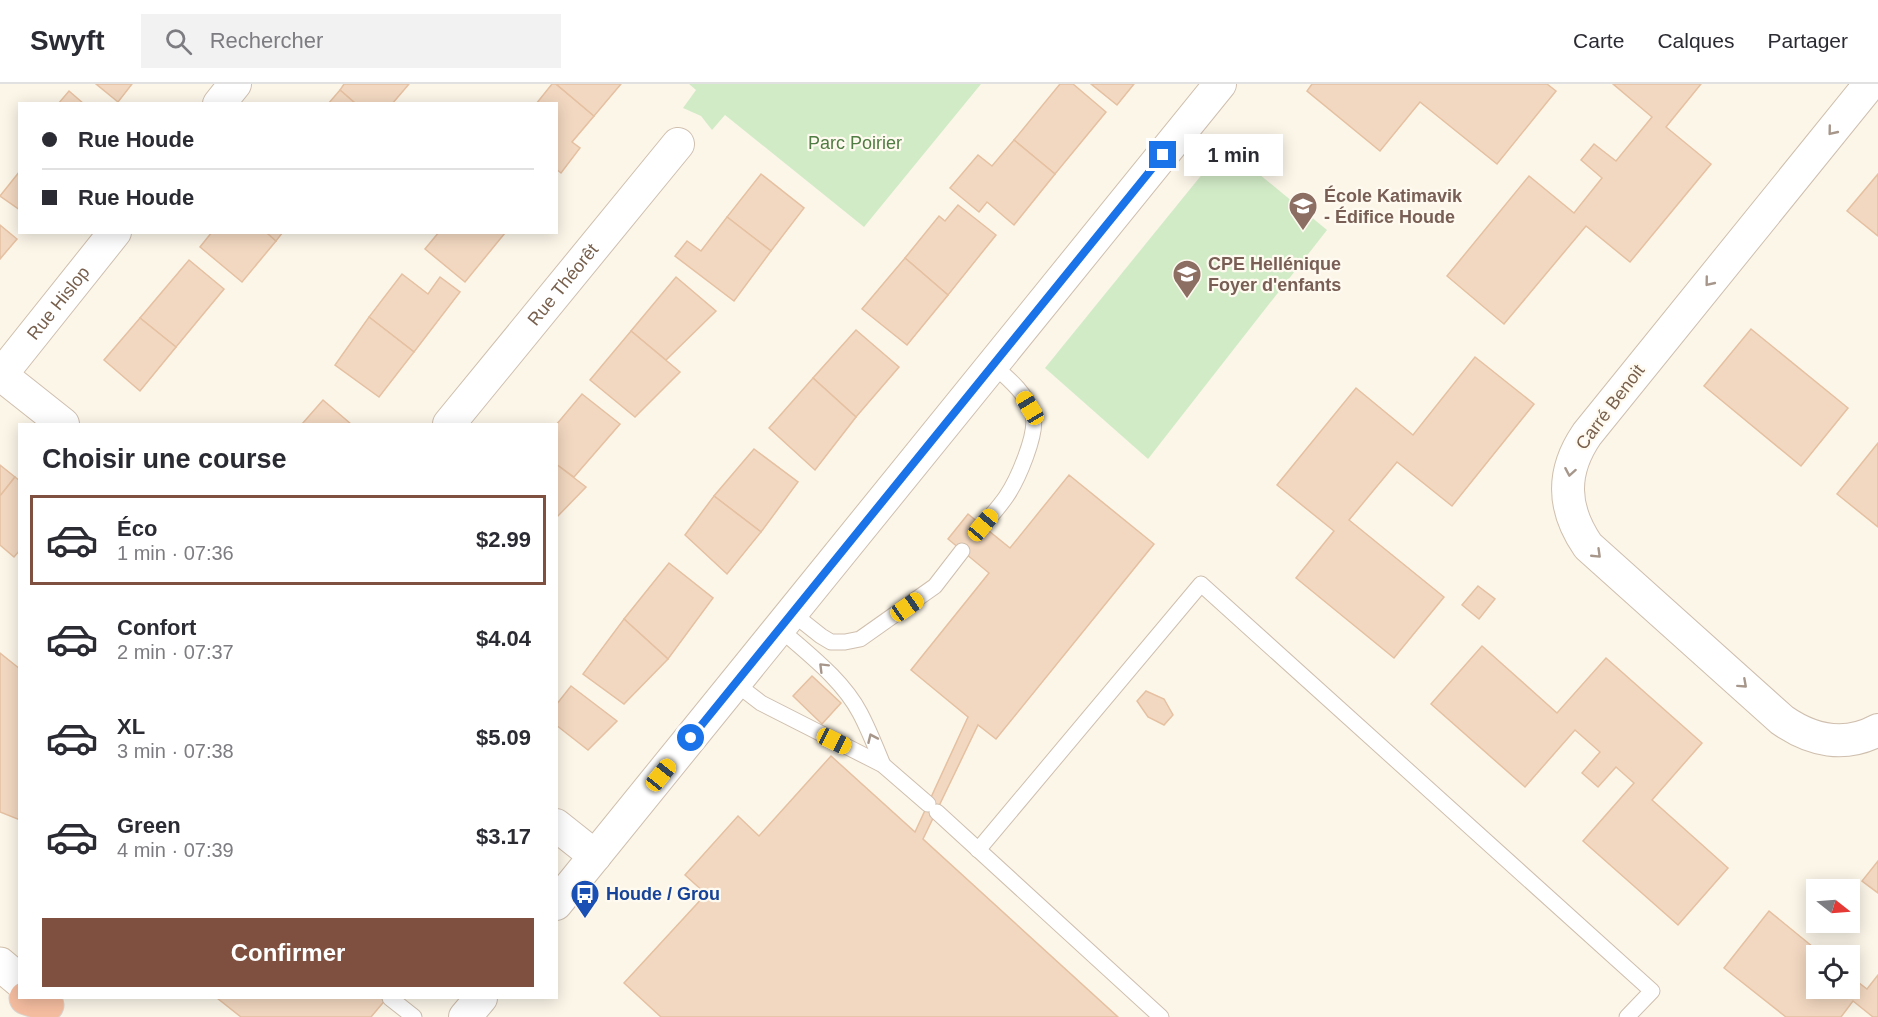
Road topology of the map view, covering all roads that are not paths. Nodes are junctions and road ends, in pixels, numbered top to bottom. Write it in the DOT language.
graph roads {
  1 [pos="235,84"];
  2 [pos="1220,84"];
  3 [pos="1865,84"];
  4 [pos="221,102"];
  5 [pos="678,144"];
  6 [pos="113,234"];
  7 [pos="993,365"];
  8 [pos="0,374"];
  9 [pos="62,423"];
  10 [pos="450,423"];
  11 [pos="983,525"];
  12 [pos="962,551"];
  13 [pos="786,621"];
  14 [pos="735,683"];
  15 [pos="1878,729"];
  16 [pos="883,765"];
  17 [pos="558,827"];
  18 [pos="978,850"];
  19 [pos="595,856"];
  20 [pos="558,902"];
  21 [pos="0,964"];
  22 [pos="18,979"];
  23 [pos="0,988"];
  24 [pos="18,995"];
  25 [pos="391,999"];
  26 [pos="480,999"];
  27 [pos="414,1017"];
  28 [pos="465,1017"];
  29 [pos="1161,1017"];
  30 [pos="1627,1017"];
  1 -- 4 [label="street"];
  2 -- 7 [label="street"];
  3 -- 15 [label="street, Carré Benoit, one-way"];
  5 -- 10 [label="street, Rue Théorêt"];
  6 -- 8 [label="street, Rue Hislop"];
  7 -- 11 [label="lane"];
  7 -- 13 [label="street"];
  8 -- 9 [label="street"];
  12 -- 13 [label="lane"];
  13 -- 14 [label="street"];
  16 -- 13 [label="lane, one-way"];
  14 -- 16 [label="lane"];
  14 -- 19 [label="street"];
  16 -- 18 [label="lane"];
  17 -- 19 [label="street"];
  18 -- 29 [label="lane"];
  18 -- 30 [label="lane"];
  19 -- 20 [label="street"];
  21 -- 22 [label="main road"];
  23 -- 24 [label="highway"];
  25 -- 27 [label="lane"];
  26 -- 28 [label="street"];
}
